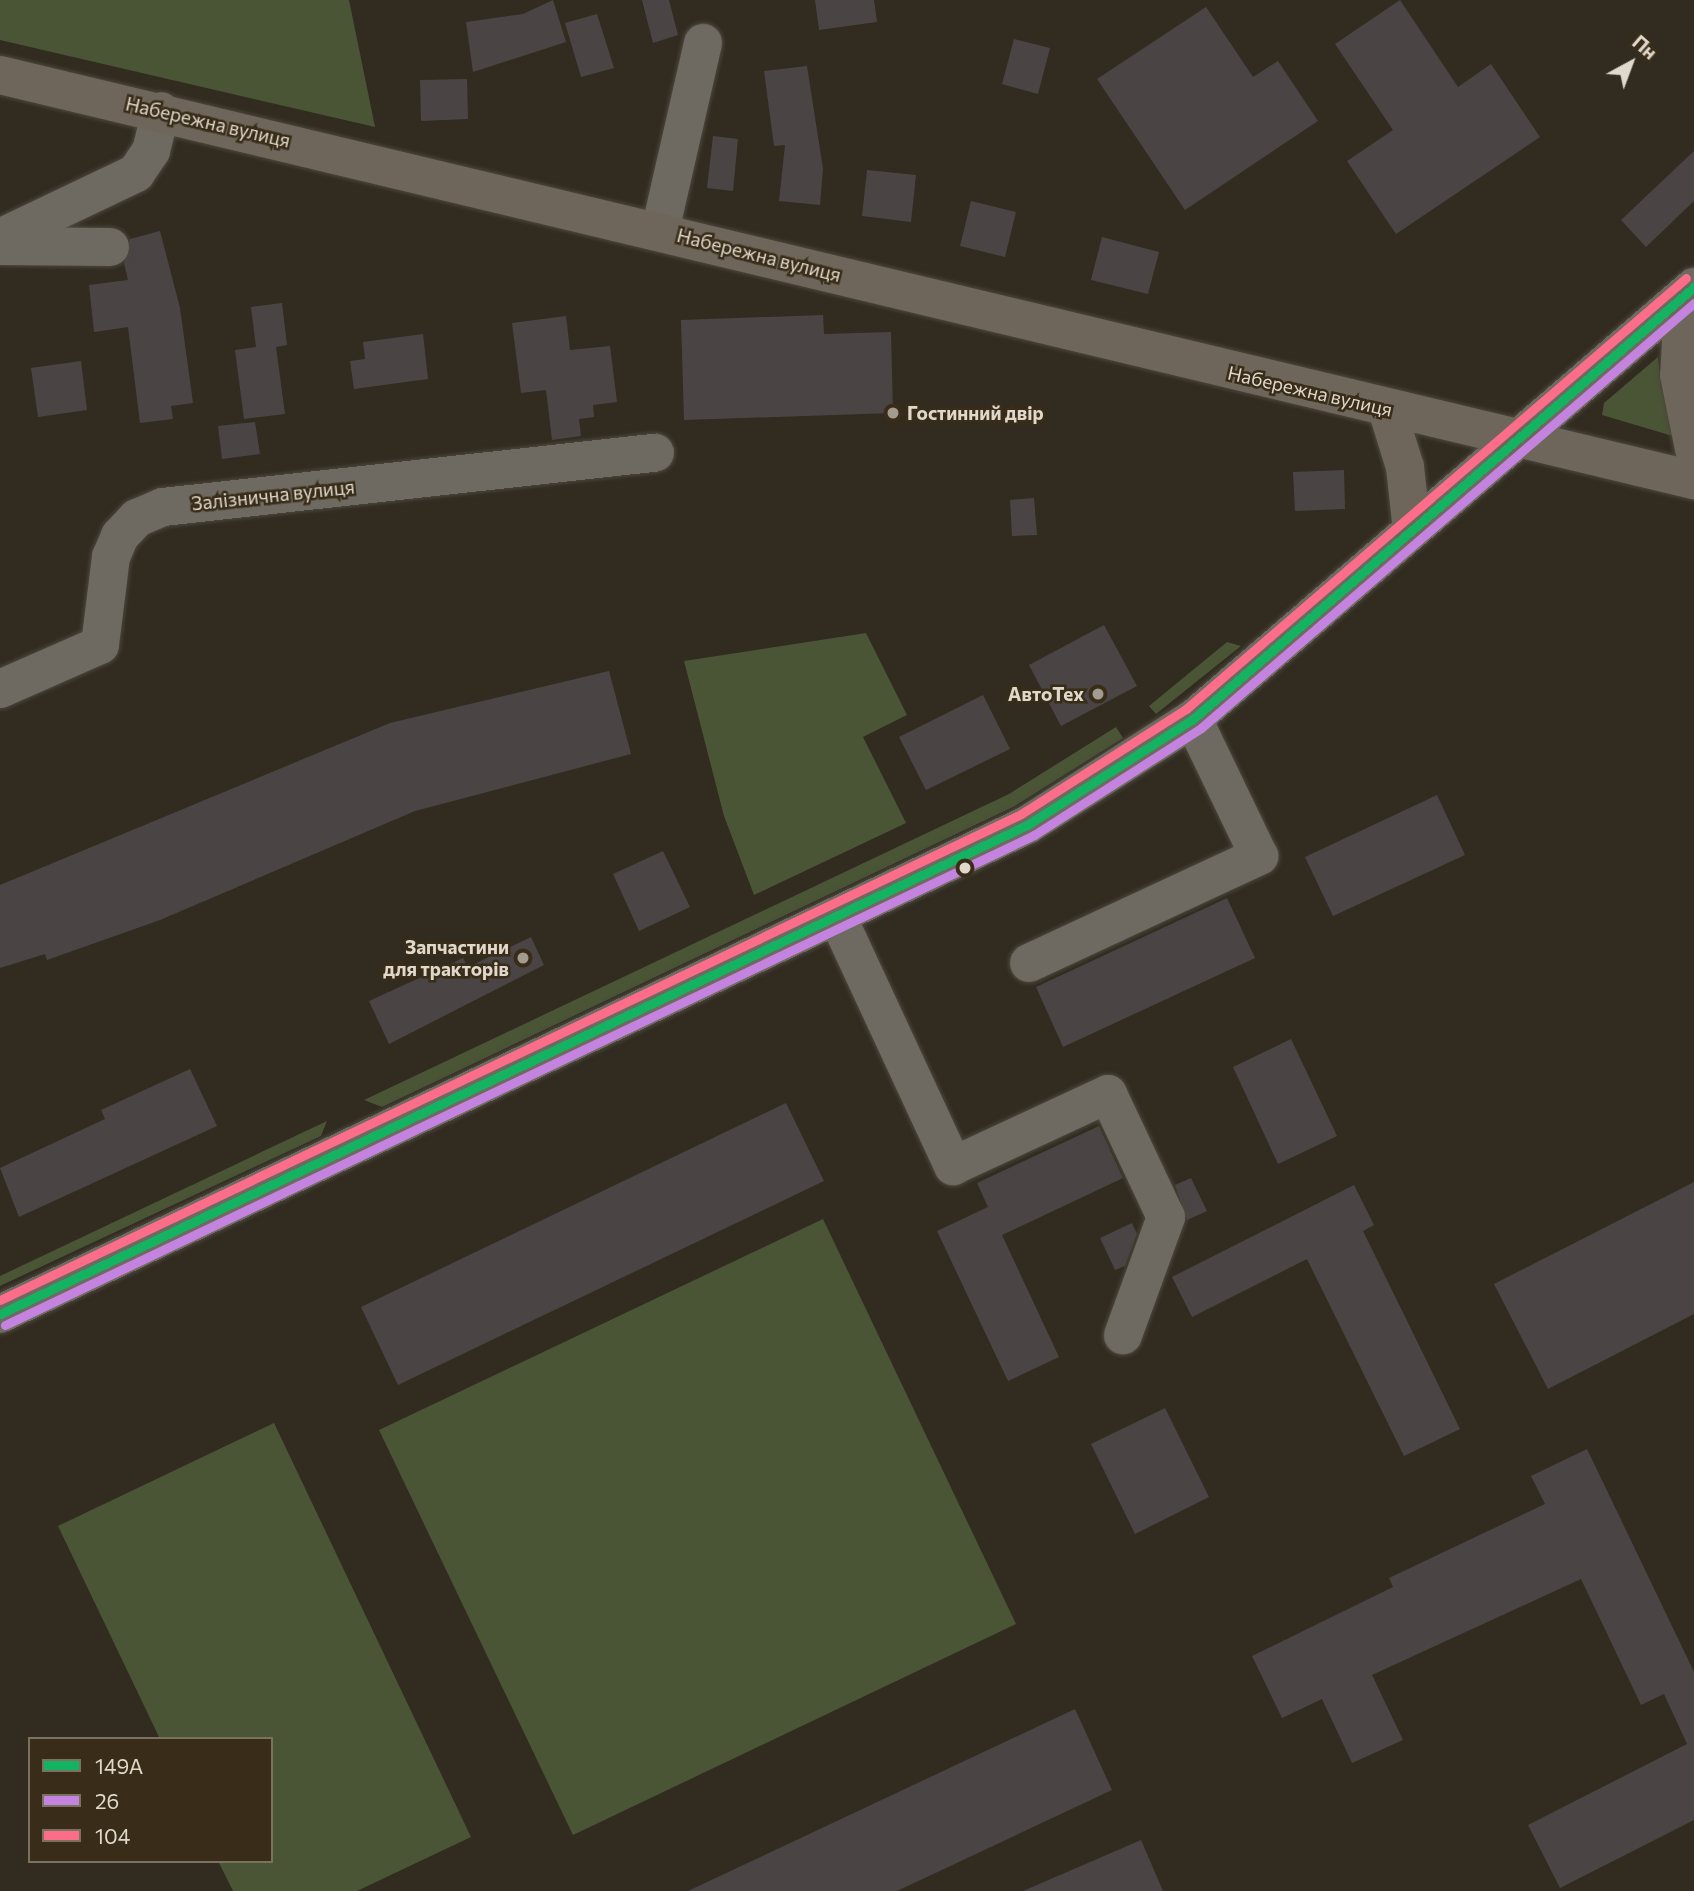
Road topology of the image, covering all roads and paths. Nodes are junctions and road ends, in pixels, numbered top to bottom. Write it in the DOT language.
graph roads {
  1 [pos="703,43"];
  2 [pos="0,75"];
  3 [pos="161,111"];
  4 [pos="660,231"];
  5 [pos="0,238"];
  6 [pos="0,246"];
  7 [pos="110,247"];
  8 [pos="1694,287"];
  9 [pos="1694,304"];
  10 [pos="1387,409"];
  11 [pos="1518,439"];
  12 [pos="1694,449"];
  13 [pos="655,453"];
  14 [pos="1694,480"];
  15 [pos="1412,530"];
  16 [pos="0,689"];
  17 [pos="1193,719"];
  18 [pos="837,916"];
  19 [pos="1029,964"];
  20 [pos="0,1314"];
  21 [pos="1123,1335"];
  1 -- 4 [label="street"];
  2 -- 3 [label="main road, Набережна вулиця"];
  3 -- 4 [label="main road, Набережна вулиця"];
  3 -- 5 [label="street"];
  4 -- 10 [label="main road, Набережна вулиця"];
  6 -- 7 [label="street"];
  8 -- 11 [label="street"];
  9 -- 12 [label="main road"];
  10 -- 11 [label="main road, Набережна вулиця"];
  10 -- 15 [label="main road"];
  11 -- 14 [label="main road, Набережна вулиця"];
  11 -- 15 [label="street"];
  13 -- 16 [label="street, Залізнична вулиця"];
  15 -- 17 [label="street"];
  17 -- 18 [label="street"];
  17 -- 19 [label="street"];
  18 -- 20 [label="street"];
  18 -- 21 [label="street"];
}
